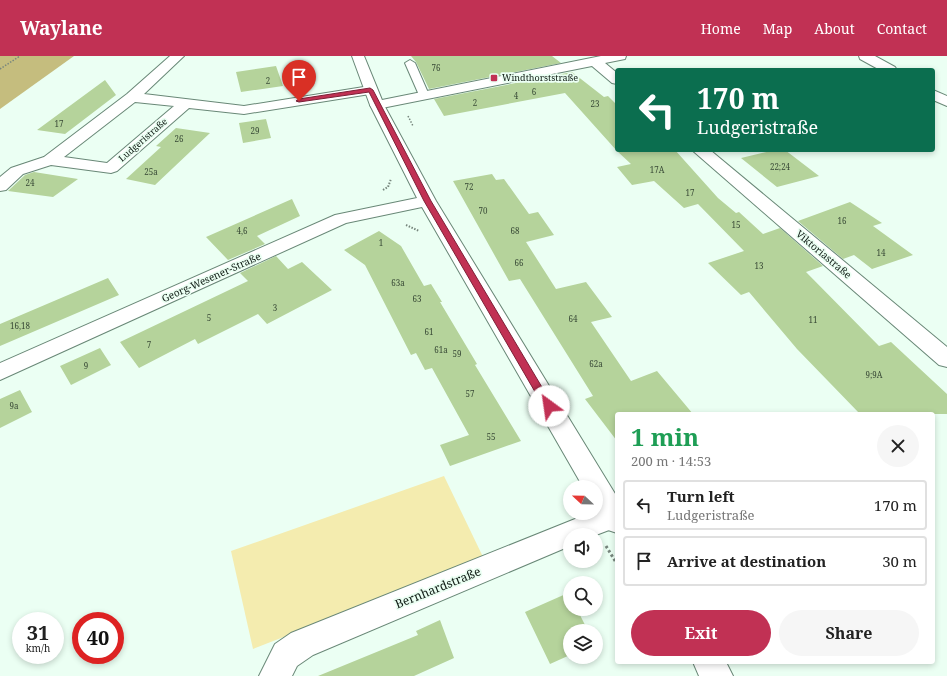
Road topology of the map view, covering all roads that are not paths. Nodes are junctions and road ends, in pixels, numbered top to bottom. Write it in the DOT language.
graph roads {
  1 [pos="178,56"];
  2 [pos="358,56"];
  3 [pos="620,56"];
  4 [pos="865,56"];
  5 [pos="595,61"];
  6 [pos="410,63"];
  7 [pos="886,68"];
  8 [pos="615,78"];
  9 [pos="370,90"];
  10 [pos="424,95"];
  11 [pos="935,95"];
  12 [pos="132,97"];
  13 [pos="947,102"];
  14 [pos="186,103"];
  15 [pos="378,105"];
  16 [pos="702,152"];
  17 [pos="50,160"];
  18 [pos="0,186"];
  19 [pos="427,201"];
  20 [pos="947,359"];
  21 [pos="0,372"];
  22 [pos="615,518"];
  23 [pos="709,664"];
  24 [pos="275,676"];
  25 [pos="717,676"];
  1 -- 12 [label="street, Ludgeristraße"];
  2 -- 9 [label="street"];
  3 -- 5 [label="street"];
  4 -- 7 [label="street"];
  5 -- 8 [label="street"];
  5 -- 10 [label="street"];
  6 -- 10 [label="lane"];
  9 -- 14 [label="street"];
  9 -- 15 [label="street"];
  10 -- 15 [label="street"];
  11 -- 13 [label="street"];
  12 -- 14 [label="street"];
  12 -- 17 [label="street, Ludgeristraße"];
  14 -- 17 [label="street, Ludgeristraße"];
  15 -- 19 [label="street"];
  16 -- 20 [label="street, Viktoriastraße"];
  17 -- 18 [label="street, Ludgeristraße"];
  19 -- 21 [label="street, Georg-Wesener-Straße"];
  19 -- 22 [label="street"];
  22 -- 24 [label="street, Bernhardstraße"];
  23 -- 25 [label="street"];
}
